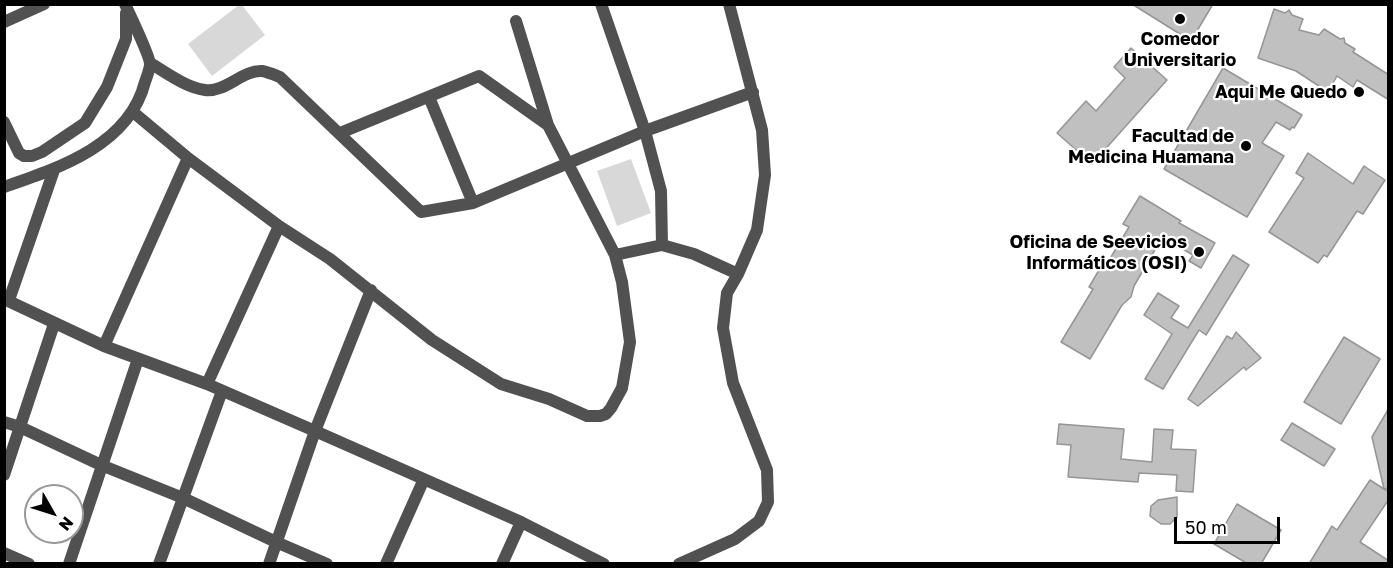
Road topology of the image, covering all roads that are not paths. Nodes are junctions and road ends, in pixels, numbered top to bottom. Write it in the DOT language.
graph roads {
  1 [pos="44,4"];
  2 [pos="601,4"];
  3 [pos="729,4"];
  4 [pos="126,5"];
  5 [pos="516,21"];
  6 [pos="4,22"];
  7 [pos="150,63"];
  8 [pos="753,92"];
  9 [pos="429,97"];
  10 [pos="133,112"];
  11 [pos="4,122"];
  12 [pos="548,125"];
  13 [pos="645,131"];
  14 [pos="340,133"];
  15 [pos="188,158"];
  16 [pos="569,163"];
  17 [pos="54,170"];
  18 [pos="4,187"];
  19 [pos="473,202"];
  20 [pos="279,226"];
  21 [pos="662,245"];
  22 [pos="615,255"];
  23 [pos="738,274"];
  24 [pos="371,290"];
  25 [pos="7,300"];
  26 [pos="54,324"];
  27 [pos="104,346"];
  28 [pos="138,359"];
  29 [pos="207,384"];
  30 [pos="222,391"];
  31 [pos="4,422"];
  32 [pos="20,427"];
  33 [pos="315,431"];
  34 [pos="101,465"];
  35 [pos="4,475"];
  36 [pos="424,479"];
  37 [pos="183,498"];
  38 [pos="520,522"];
  39 [pos="276,542"];
  40 [pos="4,553"];
  41 [pos="29,564"];
  42 [pos="69,564"];
  43 [pos="159,564"];
  44 [pos="269,564"];
  45 [pos="327,564"];
  46 [pos="386,564"];
  47 [pos="502,564"];
  48 [pos="604,564"];
  49 [pos="679,564"];
  1 -- 6 [label="street"];
  2 -- 13 [label="street"];
  3 -- 8 [label="street"];
  4 -- 7 [label="street"];
  4 -- 11 [label="street"];
  5 -- 12 [label="street"];
  7 -- 10 [label="street"];
  7 -- 14 [label="street"];
  8 -- 13 [label="street"];
  8 -- 23 [label="street"];
  9 -- 12 [label="street"];
  9 -- 14 [label="street"];
  9 -- 19 [label="street"];
  10 -- 15 [label="street"];
  10 -- 17 [label="street"];
  12 -- 16 [label="street"];
  13 -- 16 [label="street"];
  13 -- 21 [label="street"];
  14 -- 19 [label="street"];
  15 -- 20 [label="street"];
  15 -- 27 [label="street"];
  16 -- 19 [label="street"];
  16 -- 22 [label="street"];
  17 -- 18 [label="street"];
  17 -- 25 [label="street"];
  20 -- 24 [label="street"];
  20 -- 29 [label="street"];
  21 -- 22 [label="street"];
  21 -- 23 [label="street"];
  22 -- 24 [label="street"];
  23 -- 49 [label="street"];
  24 -- 33 [label="street"];
  25 -- 26 [label="street"];
  26 -- 27 [label="street"];
  26 -- 32 [label="street"];
  27 -- 28 [label="street"];
  28 -- 29 [label="street"];
  28 -- 34 [label="street"];
  29 -- 30 [label="street"];
  30 -- 33 [label="street"];
  30 -- 37 [label="street"];
  31 -- 32 [label="street"];
  32 -- 34 [label="street"];
  32 -- 35 [label="street"];
  33 -- 36 [label="street"];
  33 -- 39 [label="street"];
  34 -- 37 [label="street"];
  34 -- 42 [label="street"];
  36 -- 38 [label="street"];
  36 -- 46 [label="street"];
  37 -- 39 [label="street"];
  37 -- 43 [label="street"];
  38 -- 47 [label="street"];
  38 -- 48 [label="street"];
  39 -- 44 [label="street"];
  39 -- 45 [label="street"];
  40 -- 41 [label="street"];
}
